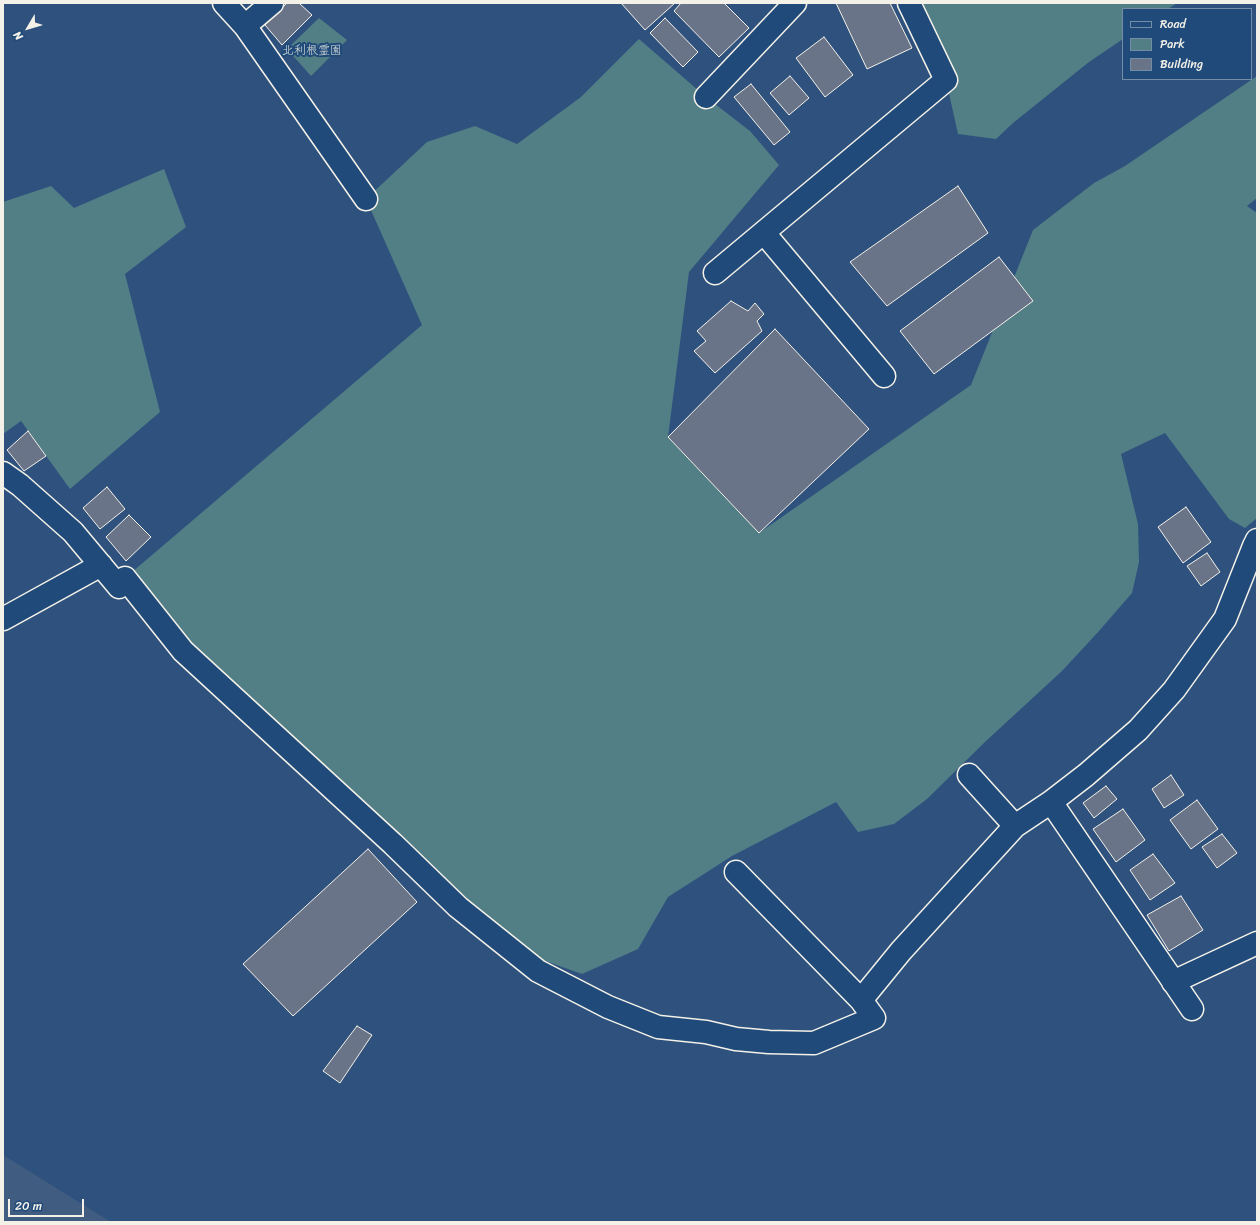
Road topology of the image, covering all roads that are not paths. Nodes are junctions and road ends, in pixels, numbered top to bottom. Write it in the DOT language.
graph roads {
  1 [pos="224,3"];
  2 [pos="272,3"];
  3 [pos="795,3"];
  4 [pos="909,3"];
  5 [pos="245,26"];
  6 [pos="706,97"];
  7 [pos="366,200"];
  8 [pos="764,233"];
  9 [pos="715,273"];
  10 [pos="884,376"];
  11 [pos="3,473"];
  12 [pos="1257,540"];
  13 [pos="101,565"];
  14 [pos="3,619"];
  15 [pos="969,775"];
  16 [pos="1051,802"];
  17 [pos="1015,826"];
  18 [pos="736,872"];
  19 [pos="1257,943"];
  20 [pos="1173,982"];
  21 [pos="861,1000"];
  22 [pos="1192,1009"];
  1 -- 5 [label="street"];
  2 -- 5 [label="street"];
  3 -- 6 [label="street"];
  4 -- 8 [label="street"];
  5 -- 7 [label="street"];
  8 -- 9 [label="street"];
  8 -- 10 [label="street"];
  11 -- 13 [label="street"];
  12 -- 16 [label="street"];
  13 -- 14 [label="street"];
  13 -- 21 [label="street"];
  15 -- 17 [label="street"];
  16 -- 17 [label="street"];
  16 -- 20 [label="street"];
  17 -- 21 [label="street"];
  18 -- 21 [label="street"];
  19 -- 20 [label="street"];
  20 -- 22 [label="street"];
}
